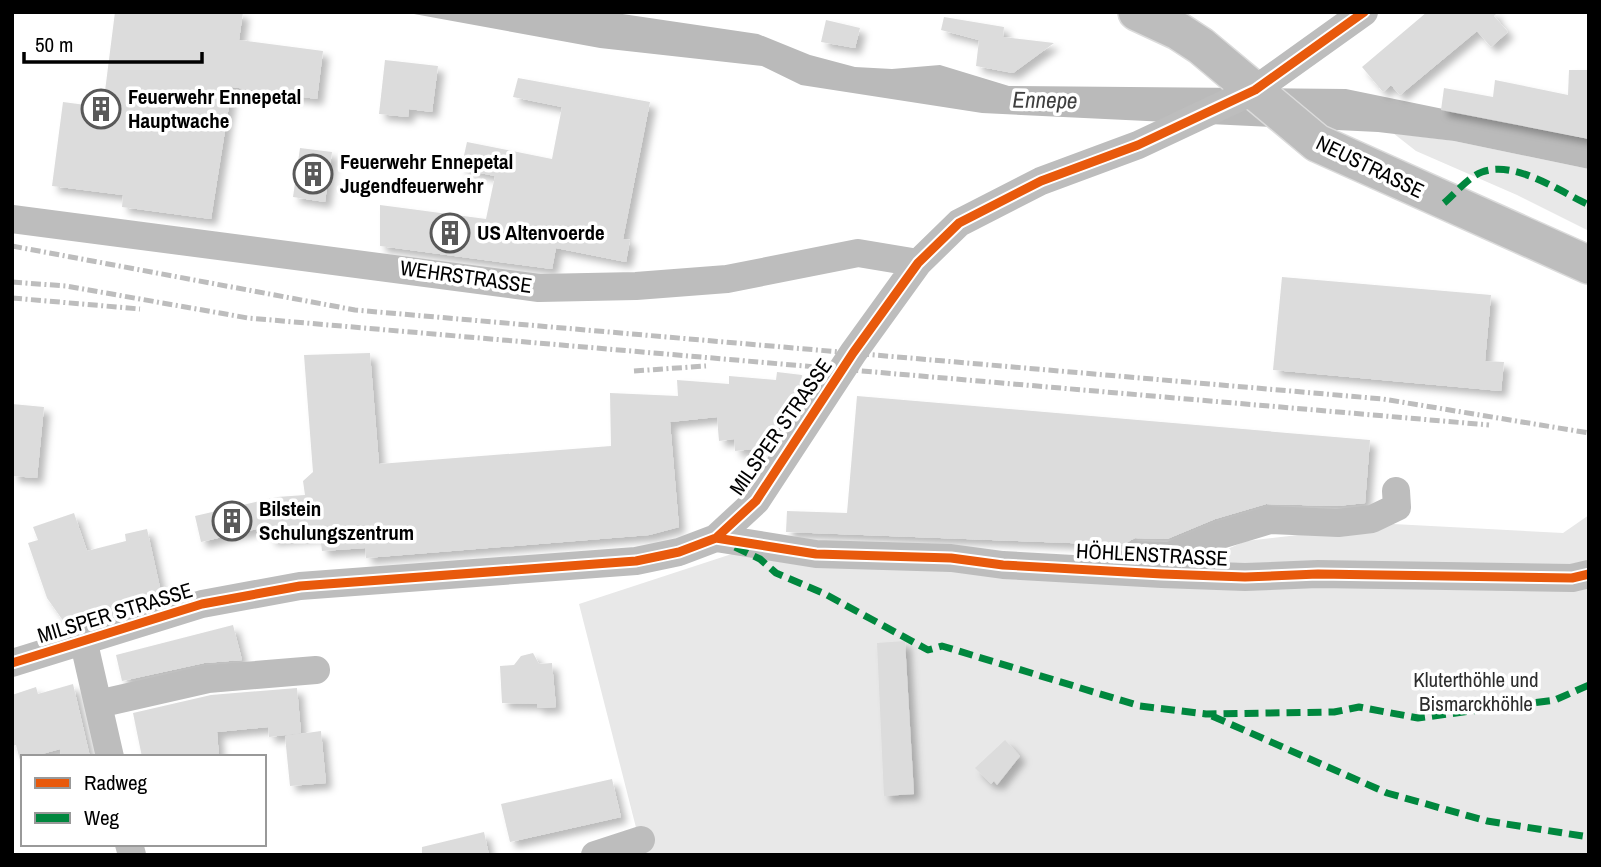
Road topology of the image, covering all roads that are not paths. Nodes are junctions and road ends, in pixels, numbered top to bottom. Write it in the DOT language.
graph roads {
  1 [pos="1136,12"];
  2 [pos="1364,12"];
  3 [pos="1255,90"];
  4 [pos="12,219"];
  5 [pos="918,263"];
  6 [pos="1589,265"];
  7 [pos="1396,491"];
  8 [pos="716,538"];
  9 [pos="951,558"];
  10 [pos="1589,574"];
  11 [pos="83,639"];
  12 [pos="12,663"];
  13 [pos="316,670"];
  14 [pos="98,704"];
  15 [pos="110,755"];
  16 [pos="640,840"];
  17 [pos="595,855"];
  1 -- 3 [label="main road, NEUSTRASSE"];
  2 -- 3 [label="street, MILSPER STRASSE"];
  3 -- 5 [label="street, MILSPER STRASSE"];
  3 -- 6 [label="main road, NEUSTRASSE"];
  4 -- 5 [label="street, WEHRSTRASSE"];
  5 -- 8 [label="street, MILSPER STRASSE"];
  7 -- 9 [label="street"];
  8 -- 9 [label="street, HÖHLENSTRASSE"];
  8 -- 11 [label="street, MILSPER STRASSE"];
  9 -- 10 [label="street, HÖHLENSTRASSE"];
  11 -- 12 [label="street, MILSPER STRASSE"];
  11 -- 14 [label="street"];
  13 -- 14 [label="street"];
  14 -- 15 [label="street"];
  16 -- 17 [label="street"];
}
